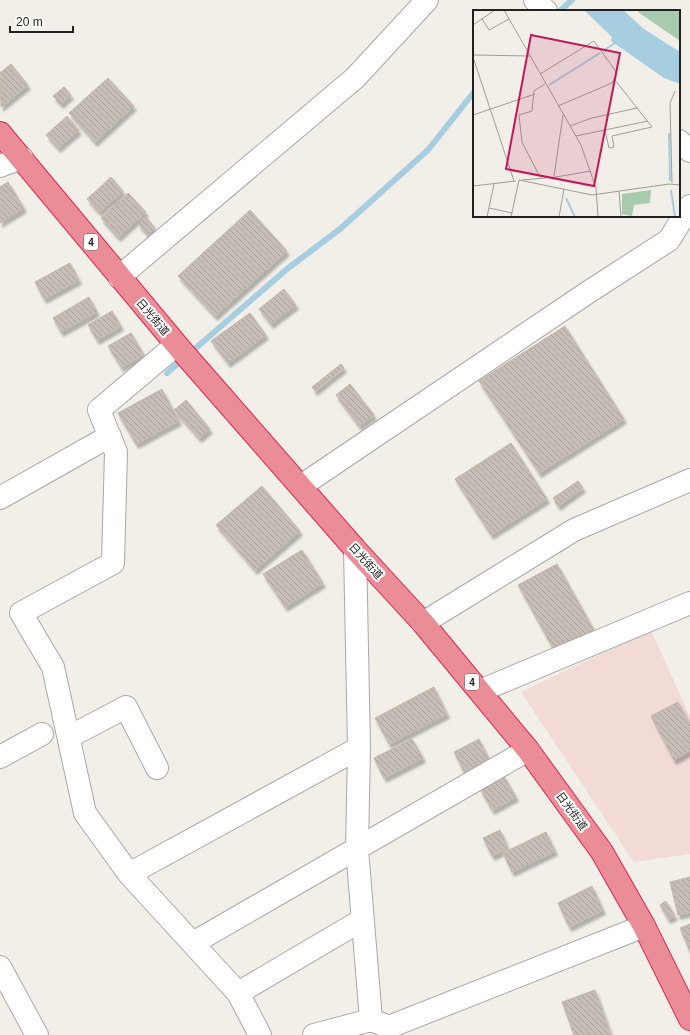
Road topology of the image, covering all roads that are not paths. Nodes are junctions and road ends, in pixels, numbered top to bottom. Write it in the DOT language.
graph roads {
  1 [pos="427,0"];
  2 [pos="0,133"];
  3 [pos="680,142"];
  4 [pos="690,150"];
  5 [pos="22,158"];
  6 [pos="0,166"];
  7 [pos="690,208"];
  8 [pos="119,276"];
  9 [pos="178,348"];
  10 [pos="110,436"];
  11 [pos="690,480"];
  12 [pos="301,486"];
  13 [pos="0,498"];
  14 [pos="355,549"];
  15 [pos="690,603"];
  16 [pos="423,624"];
  17 [pos="480,691"];
  18 [pos="42,734"];
  19 [pos="69,737"];
  20 [pos="359,748"];
  21 [pos="528,750"];
  22 [pos="0,757"];
  23 [pos="157,768"];
  24 [pos="357,849"];
  25 [pos="129,874"];
  26 [pos="362,920"];
  27 [pos="644,926"];
  28 [pos="193,943"];
  29 [pos="0,967"];
  30 [pos="238,993"];
  31 [pos="690,1019"];
  32 [pos="371,1020"];
  33 [pos="37,1035"];
  34 [pos="260,1035"];
  35 [pos="314,1035"];
  1 -- 8 [label="street"];
  2 -- 5 [label="highway, 日光街道 / 4"];
  3 -- 4 [label="street"];
  5 -- 6 [label="street"];
  5 -- 8 [label="highway, 日光街道 / 4"];
  7 -- 12 [label="street"];
  8 -- 9 [label="highway, 日光街道 / 4"];
  9 -- 10 [label="street"];
  9 -- 12 [label="highway, 日光街道 / 4"];
  10 -- 13 [label="street"];
  10 -- 19 [label="street"];
  11 -- 16 [label="street"];
  12 -- 14 [label="highway, 日光街道 / 4"];
  14 -- 16 [label="highway, 日光街道 / 4"];
  14 -- 20 [label="street"];
  15 -- 17 [label="street"];
  16 -- 17 [label="highway, 日光街道 / 4"];
  17 -- 21 [label="highway, 日光街道 / 4"];
  18 -- 22 [label="street"];
  19 -- 23 [label="street"];
  19 -- 25 [label="street"];
  20 -- 24 [label="street"];
  20 -- 25 [label="street"];
  21 -- 24 [label="street"];
  21 -- 27 [label="highway, 日光街道 / 4"];
  24 -- 26 [label="street"];
  24 -- 28 [label="street"];
  25 -- 28 [label="street"];
  26 -- 30 [label="street"];
  26 -- 32 [label="street"];
  27 -- 31 [label="highway, 日光街道 / 4"];
  27 -- 32 [label="street"];
  28 -- 30 [label="street"];
  29 -- 33 [label="street"];
  30 -- 34 [label="street"];
  32 -- 35 [label="street"];
}
